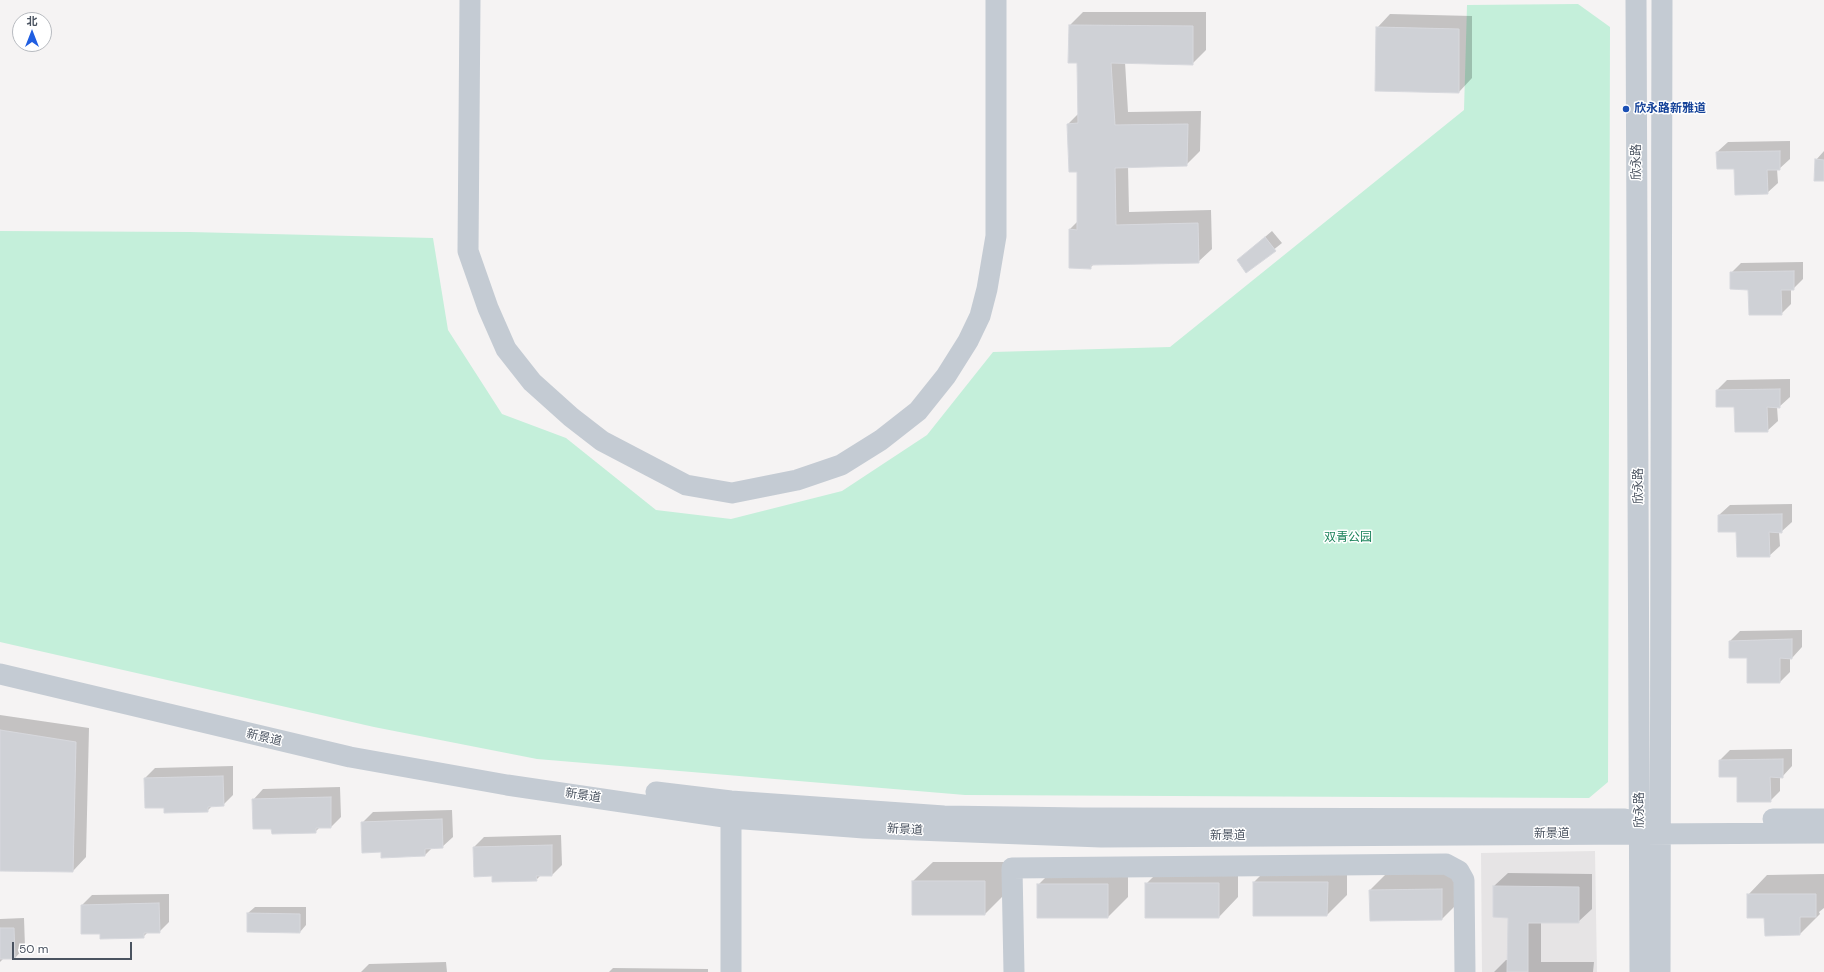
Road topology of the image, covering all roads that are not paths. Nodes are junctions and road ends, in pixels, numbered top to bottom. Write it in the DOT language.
graph roads {
  1 [pos="470,0"];
  2 [pos="996,0"];
  3 [pos="1636,0"];
  4 [pos="1662,0"];
  5 [pos="0,661"];
  6 [pos="0,674"];
  7 [pos="738,810"];
  8 [pos="1824,819"];
  9 [pos="1650,826"];
  10 [pos="1824,833"];
  11 [pos="730,972"];
  12 [pos="743,972"];
  13 [pos="1014,972"];
  14 [pos="1465,972"];
  15 [pos="1640,972"];
  16 [pos="1660,972"];
  1 -- 2 [label="street"];
  3 -- 9 [label="street, 欣永路"];
  4 -- 9 [label="street, 欣永路"];
  5 -- 7 [label="street, 新景道"];
  6 -- 7 [label="street, 新景道"];
  7 -- 9 [label="street, 新景道"];
  7 -- 11 [label="street"];
  7 -- 12 [label="street"];
  8 -- 9 [label="street, 新景道"];
  9 -- 10 [label="street, 新景道"];
  9 -- 15 [label="street, 欣永路"];
  9 -- 16 [label="street, 欣永路"];
  13 -- 14 [label="street"];
}
